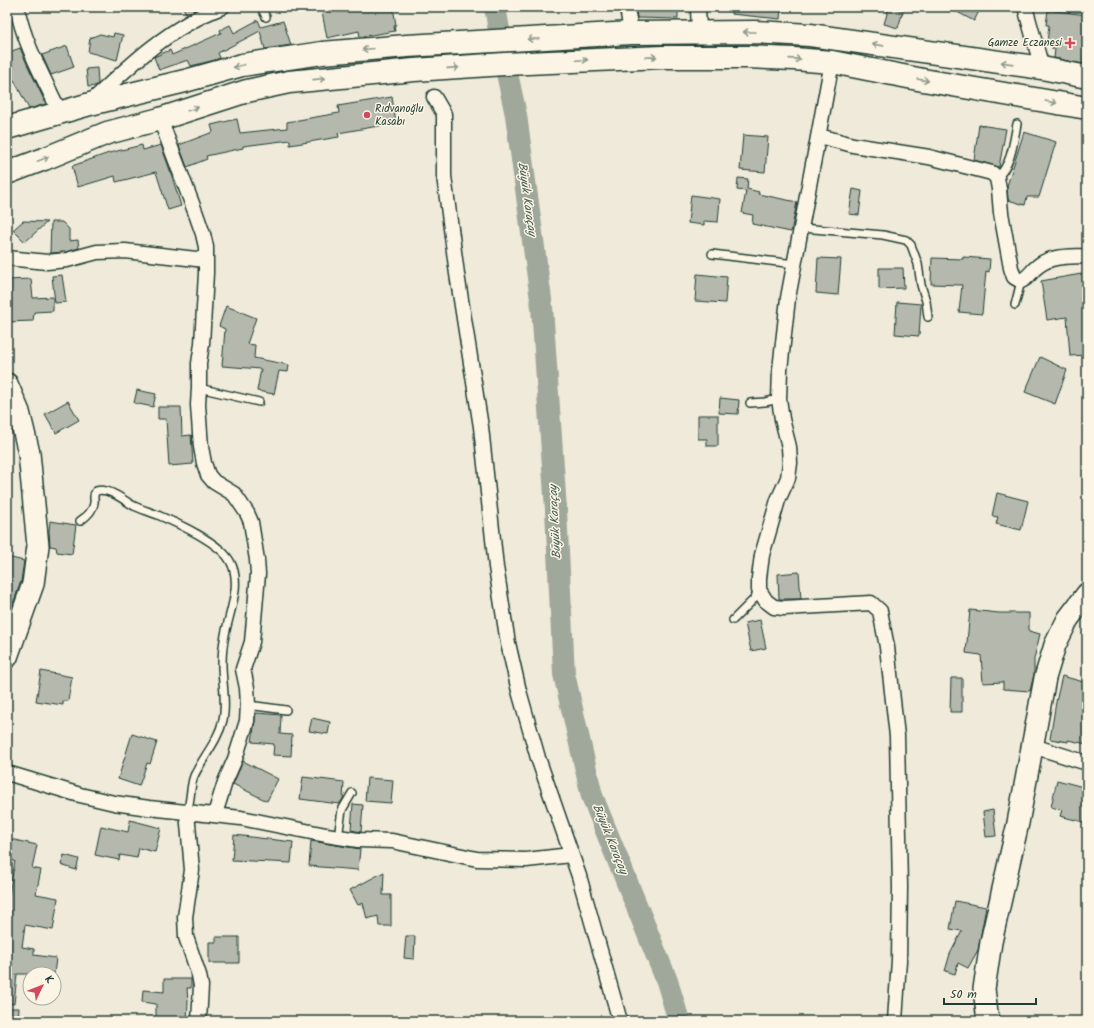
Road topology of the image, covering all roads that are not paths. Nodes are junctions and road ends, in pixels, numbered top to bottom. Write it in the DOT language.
graph roads {
  1 [pos="17,7"];
  2 [pos="222,7"];
  3 [pos="261,7"];
  4 [pos="627,7"];
  5 [pos="698,7"];
  6 [pos="1025,7"];
  7 [pos="266,17"];
  8 [pos="699,32"];
  9 [pos="631,33"];
  10 [pos="832,62"];
  11 [pos="1042,68"];
  12 [pos="1087,77"];
  13 [pos="434,97"];
  14 [pos="90,104"];
  15 [pos="1087,108"];
  16 [pos="60,113"];
  17 [pos="160,119"];
  18 [pos="1017,124"];
  19 [pos="7,128"];
  20 [pos="818,136"];
  21 [pos="7,173"];
  22 [pos="997,178"];
  23 [pos="802,228"];
  24 [pos="712,254"];
  25 [pos="1087,256"];
  26 [pos="7,258"];
  27 [pos="205,260"];
  28 [pos="795,264"];
  29 [pos="1021,281"];
  30 [pos="1015,305"];
  31 [pos="928,317"];
  32 [pos="7,384"];
  33 [pos="199,388"];
  34 [pos="780,399"];
  35 [pos="259,402"];
  36 [pos="750,403"];
  37 [pos="80,521"];
  38 [pos="759,590"];
  39 [pos="1087,594"];
  40 [pos="733,620"];
  41 [pos="7,657"];
  42 [pos="248,704"];
  43 [pos="286,710"];
  44 [pos="1033,746"];
  45 [pos="1087,763"];
  46 [pos="7,773"];
  47 [pos="352,793"];
  48 [pos="187,812"];
  49 [pos="215,814"];
  50 [pos="338,837"];
  51 [pos="571,855"];
  52 [pos="199,1021"];
  53 [pos="620,1021"];
  54 [pos="895,1021"];
  55 [pos="988,1021"];
  1 -- 16 [label="street"];
  2 -- 14 [label="street"];
  3 -- 7 [label="lane"];
  4 -- 9 [label="street"];
  5 -- 8 [label="street"];
  6 -- 11 [label="street"];
  8 -- 9 [label="highway"];
  11 -- 8 [label="highway, one-way"];
  9 -- 14 [label="highway, one-way"];
  10 -- 15 [label="highway, one-way"];
  17 -- 10 [label="highway, one-way"];
  10 -- 20 [label="street"];
  11 -- 12 [label="highway"];
  13 -- 51 [label="street"];
  14 -- 16 [label="highway"];
  16 -- 19 [label="highway"];
  21 -- 17 [label="highway, one-way"];
  17 -- 27 [label="street"];
  18 -- 22 [label="lane"];
  20 -- 22 [label="street"];
  20 -- 23 [label="street"];
  22 -- 29 [label="street"];
  23 -- 28 [label="street"];
  23 -- 31 [label="lane"];
  24 -- 28 [label="lane"];
  25 -- 29 [label="street"];
  26 -- 27 [label="street"];
  27 -- 33 [label="street"];
  28 -- 34 [label="street"];
  29 -- 30 [label="lane"];
  32 -- 41 [label="street"];
  33 -- 35 [label="lane"];
  33 -- 42 [label="street"];
  34 -- 36 [label="lane"];
  34 -- 38 [label="street"];
  37 -- 48 [label="lane"];
  38 -- 40 [label="lane"];
  38 -- 54 [label="street"];
  39 -- 44 [label="street"];
  42 -- 43 [label="lane"];
  42 -- 49 [label="street"];
  44 -- 45 [label="street"];
  44 -- 55 [label="street"];
  46 -- 48 [label="street"];
  47 -- 50 [label="lane"];
  48 -- 49 [label="street"];
  48 -- 52 [label="street"];
  49 -- 50 [label="street"];
  50 -- 51 [label="street"];
  51 -- 53 [label="street"];
}
